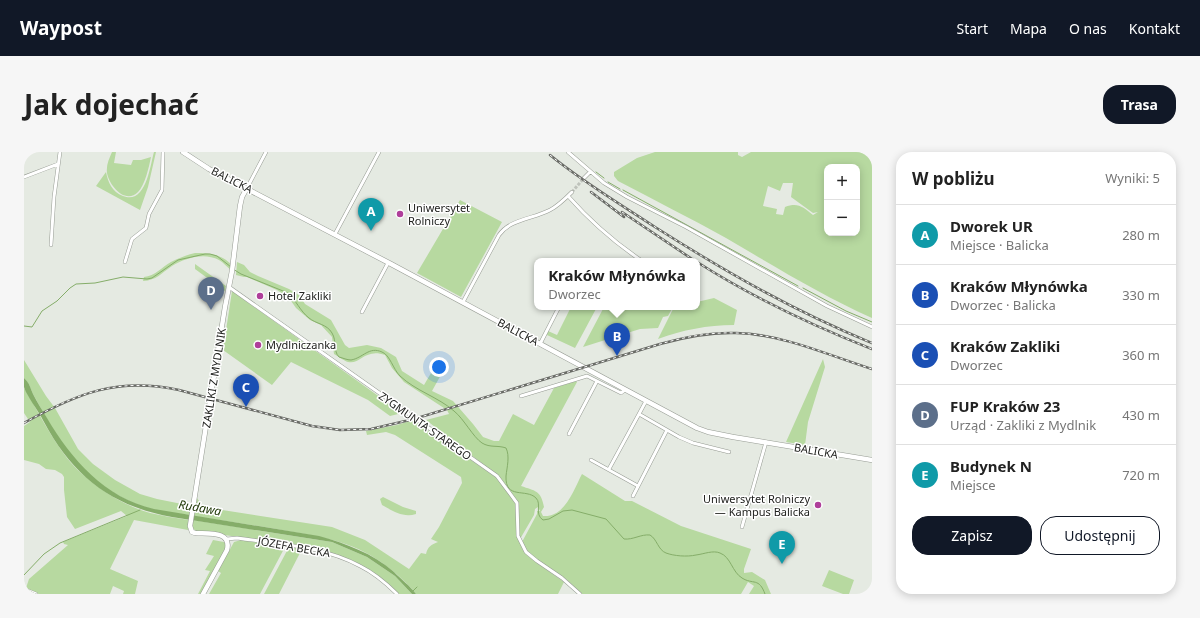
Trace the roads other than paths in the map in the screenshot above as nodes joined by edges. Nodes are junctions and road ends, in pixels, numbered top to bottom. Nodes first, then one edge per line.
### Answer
1 (60, 152) edge
2 (163, 152) edge
3 (183, 152) edge
4 (266, 152) edge
5 (379, 152) edge
6 (568, 152) edge
7 (58, 164) junction
8 (590, 172) junction
9 (24, 177) edge
10 (584, 178) tunnel mouth
11 (247, 188) junction
12 (572, 192) tunnel mouth
13 (568, 196) junction
14 (335, 234) junction
15 (51, 245) dead end
16 (638, 258) edge
17 (125, 262) dead end
18 (388, 263) junction
19 (229, 287) junction
20 (463, 302) junction
21 (558, 310) edge
22 (362, 312) dead end
23 (872, 327) edge
24 (540, 344) junction
25 (598, 381) junction
26 (625, 390) junction
27 (522, 396) dead end
28 (646, 401) junction
29 (639, 414) junction
30 (668, 430) junction
31 (569, 434) dead end
32 (766, 442) junction
33 (729, 452) dead end
34 (591, 460) dead end
35 (872, 460) edge
36 (609, 469) junction
37 (638, 486) junction
38 (633, 496) dead end
39 (742, 527) dead end
40 (226, 539) junction
41 (24, 589) edge
42 (36, 594) edge
43 (203, 594) edge
44 (397, 594) edge
45 (580, 594) edge

1 - 7 street
2 - 17 street
3 - 11 street, BALICKA
4 - 11 street
5 - 14 street
6 - 8 street
7 - 9 street
7 - 15 street
8 - 10 street
8 - 23 street
11 - 14 street, BALICKA
11 - 19 street, ZAKLIKI Z MYDLNIK
12 - 13 street
13 - 16 street
13 - 20 street
14 - 18 street, BALICKA
18 - 20 street, BALICKA
18 - 22 street
19 - 40 street, ZAKLIKI Z MYDLNIK
19 - 45 street, ZYGMUNTA STAREGO
20 - 24 street, BALICKA
21 - 24 street
24 - 26 street, BALICKA
25 - 26 street
25 - 27 street
25 - 31 street
26 - 28 street, BALICKA
28 - 29 street
28 - 32 street, BALICKA
29 - 30 street
29 - 36 street
30 - 33 street
30 - 37 street
32 - 35 street, BALICKA
32 - 39 street
34 - 36 street
36 - 37 street
37 - 38 street
40 - 43 street
40 - 44 street, JÓZEFA BECKA
41 - 42 street

